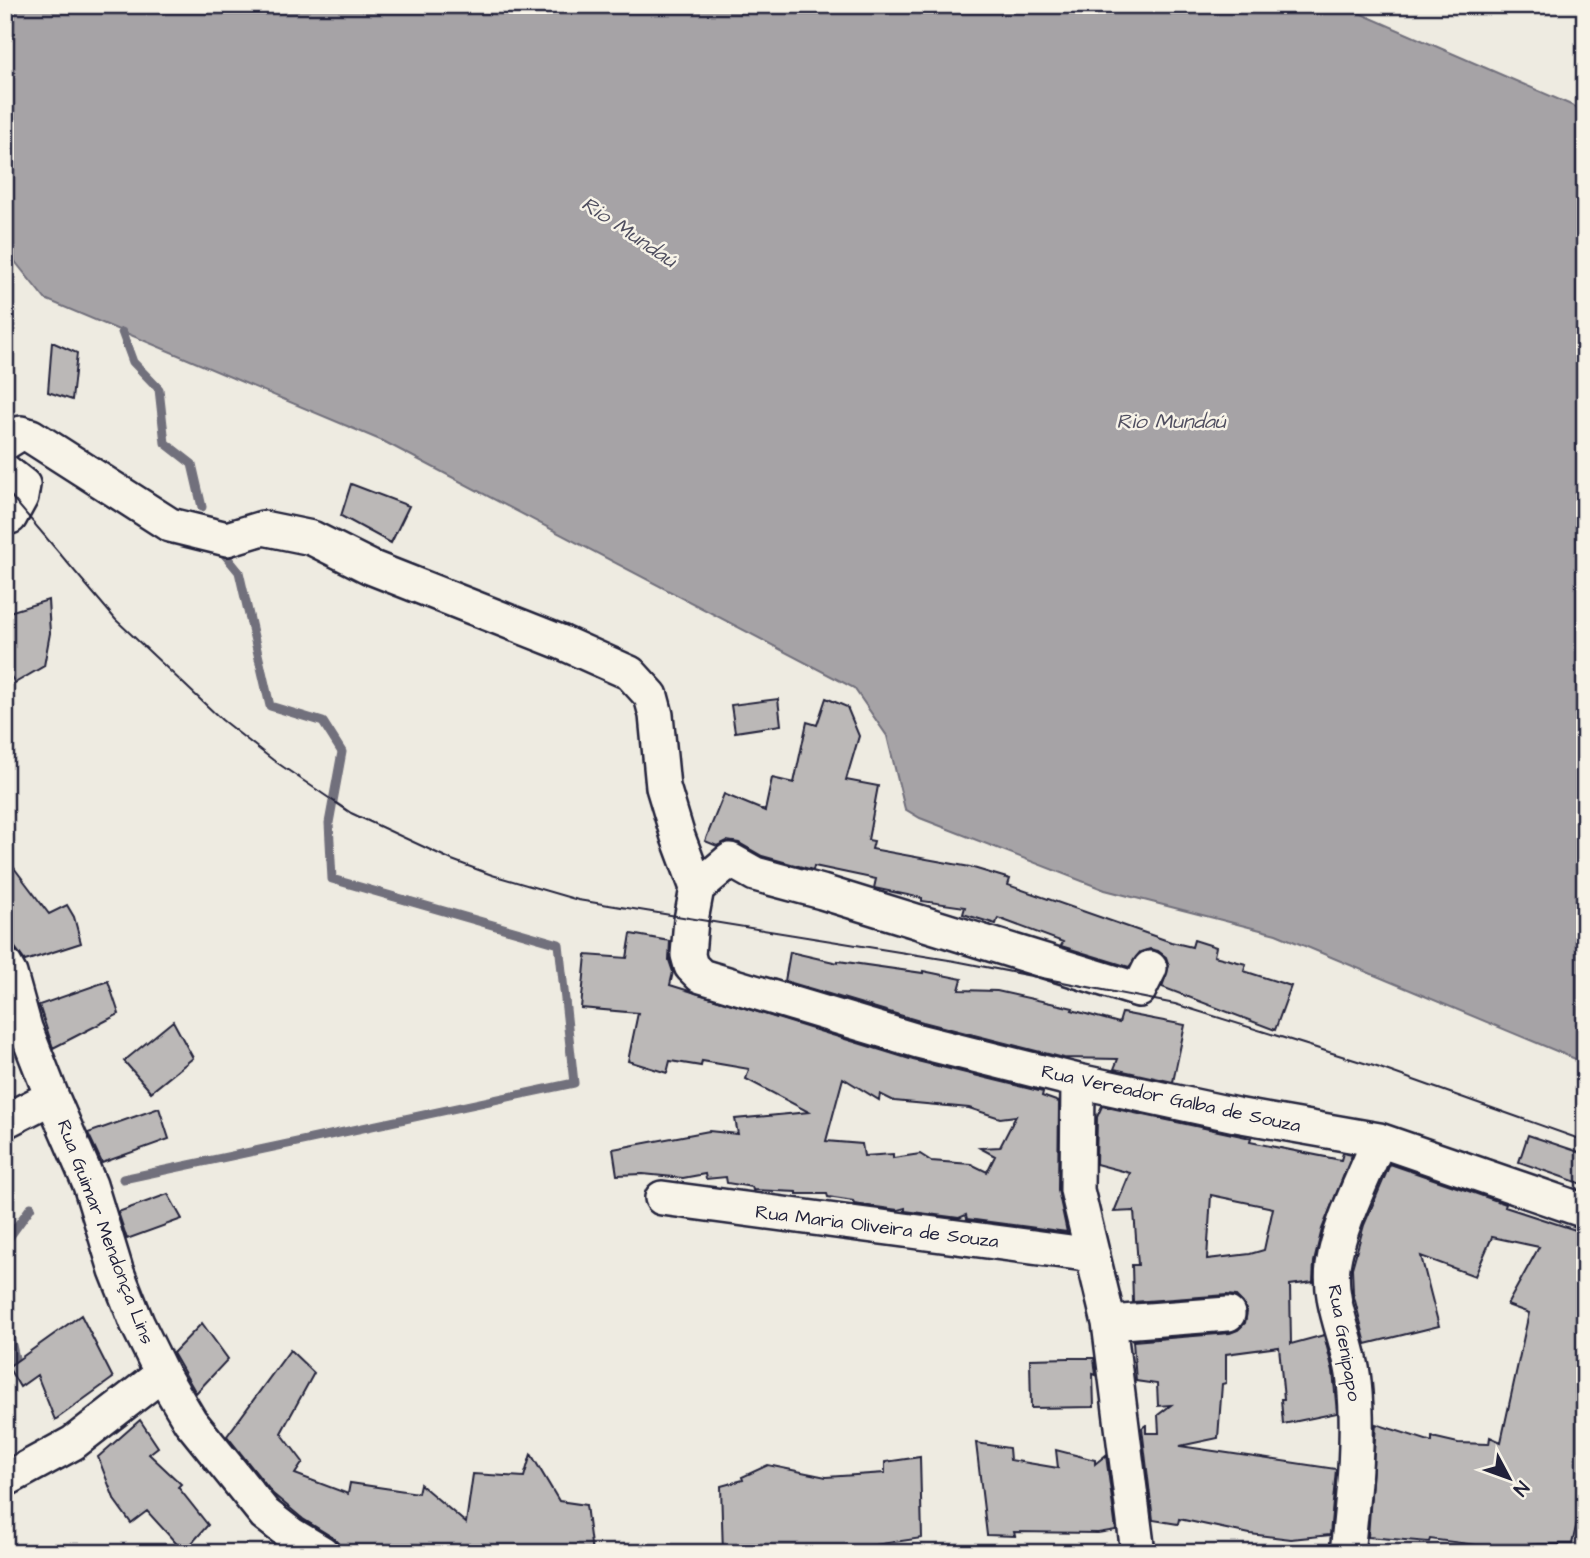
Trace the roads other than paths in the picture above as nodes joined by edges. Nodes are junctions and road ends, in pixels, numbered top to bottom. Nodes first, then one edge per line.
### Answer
1 (5, 443) edge
2 (5, 471) edge
3 (7, 520) edge
4 (697, 888) junction
5 (5, 965) edge
6 (1150, 968) dead end
7 (1078, 1081) junction
8 (52, 1097) junction
9 (5, 1121) edge
10 (1379, 1140) junction
11 (662, 1198) dead end
12 (1585, 1211) edge
13 (1093, 1255) junction
14 (1228, 1314) dead end
15 (1109, 1323) junction
16 (162, 1374) junction
17 (5, 1480) edge
18 (322, 1553) edge
19 (1138, 1553) edge
20 (1347, 1553) edge

1 - 4 street
2 - 3 street
4 - 6 street
4 - 7 street, Rua Vereador Galba de Souza
5 - 8 street, Rua Guimar Mendonça Lins
7 - 10 street, Rua Vereador Galba de Souza
7 - 13 street
8 - 9 street
8 - 16 street, Rua Guimar Mendonça Lins
10 - 12 street, Rua Vereador Galba de Souza
10 - 20 street, Rua Genipapo
11 - 13 street, Rua Maria Oliveira de Souza
13 - 15 street
14 - 15 street
15 - 19 street
16 - 17 street
16 - 18 street, Rua Guimar Mendonça Lins

